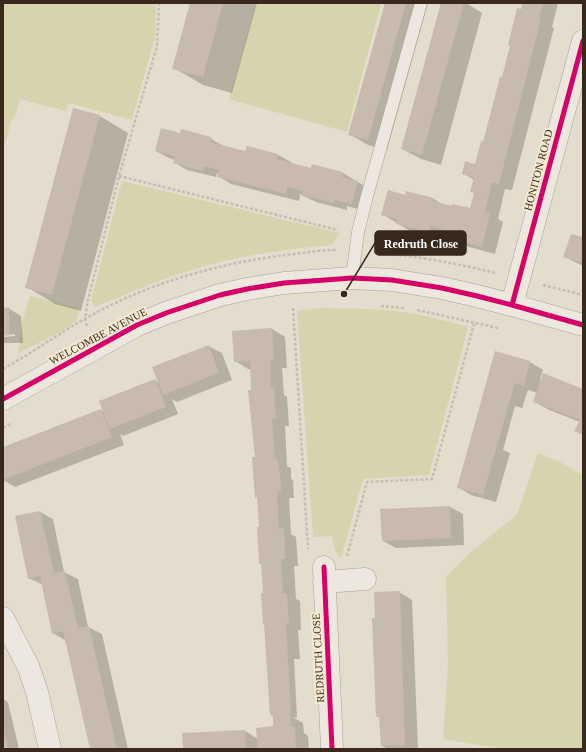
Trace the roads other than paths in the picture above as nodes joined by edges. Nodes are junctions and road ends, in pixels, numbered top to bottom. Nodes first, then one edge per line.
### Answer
1 (421, 3) edge
2 (583, 40) edge
3 (352, 278) junction
4 (512, 305) junction
5 (583, 325) edge
6 (3, 399) edge
7 (365, 579) dead end
8 (3, 618) edge
9 (50, 749) edge
10 (332, 749) edge

1 - 3 lane
2 - 4 street, HONITON ROAD
3 - 4 street, WELCOMBE AVENUE
3 - 6 street, WELCOMBE AVENUE
4 - 5 street, WELCOMBE AVENUE
7 - 10 street, REDRUTH CLOSE
8 - 9 street

